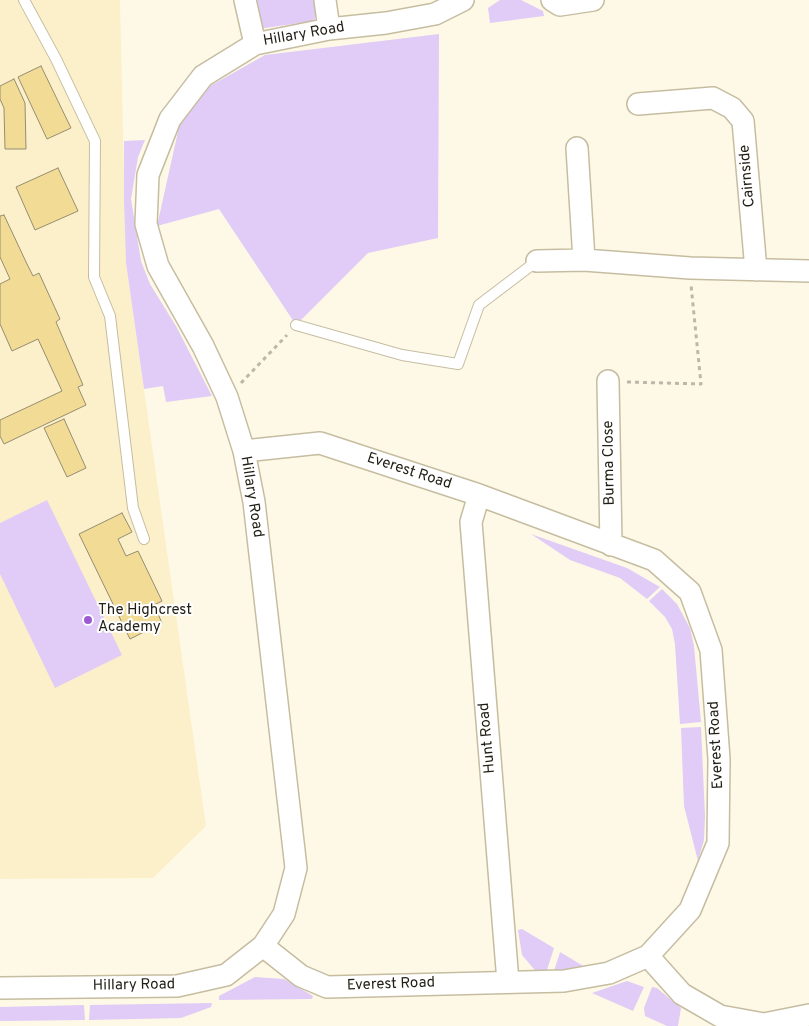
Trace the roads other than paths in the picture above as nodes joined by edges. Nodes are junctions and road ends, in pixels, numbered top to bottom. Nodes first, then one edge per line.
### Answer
1 (24, 0) edge
2 (245, 0) edge
3 (325, 0) edge
4 (463, 0) edge
5 (552, 0) edge
6 (593, 0) edge
7 (329, 29) junction
8 (255, 44) junction
9 (638, 104) dead end
10 (577, 148) dead end
11 (537, 260) joint
12 (584, 260) junction
13 (756, 270) junction
14 (809, 271) edge
15 (296, 325) road end
16 (608, 381) road end
17 (244, 451) junction
18 (479, 495) junction
19 (144, 539) dead end
20 (611, 545) junction
21 (263, 946) junction
22 (648, 956) junction
23 (508, 982) junction
24 (0, 988) edge
25 (809, 1015) edge
26 (718, 1021) edge

1 - 19 lane
2 - 8 street
3 - 7 street
4 - 7 street, Hillary Road
5 - 6 street
7 - 8 street, Hillary Road
8 - 17 street, Hillary Road
9 - 13 street, Cairnside
10 - 12 street
11 - 12 street
11 - 15 lane
12 - 13 street
13 - 14 street
16 - 20 street, Burma Close
17 - 18 street, Everest Road
17 - 21 street, Hillary Road
18 - 20 street, Everest Road
18 - 23 street, Hunt Road
20 - 22 street, Everest Road
21 - 23 street, Everest Road
21 - 24 street, Hillary Road
22 - 23 street, Everest Road
22 - 26 street
25 - 26 street

